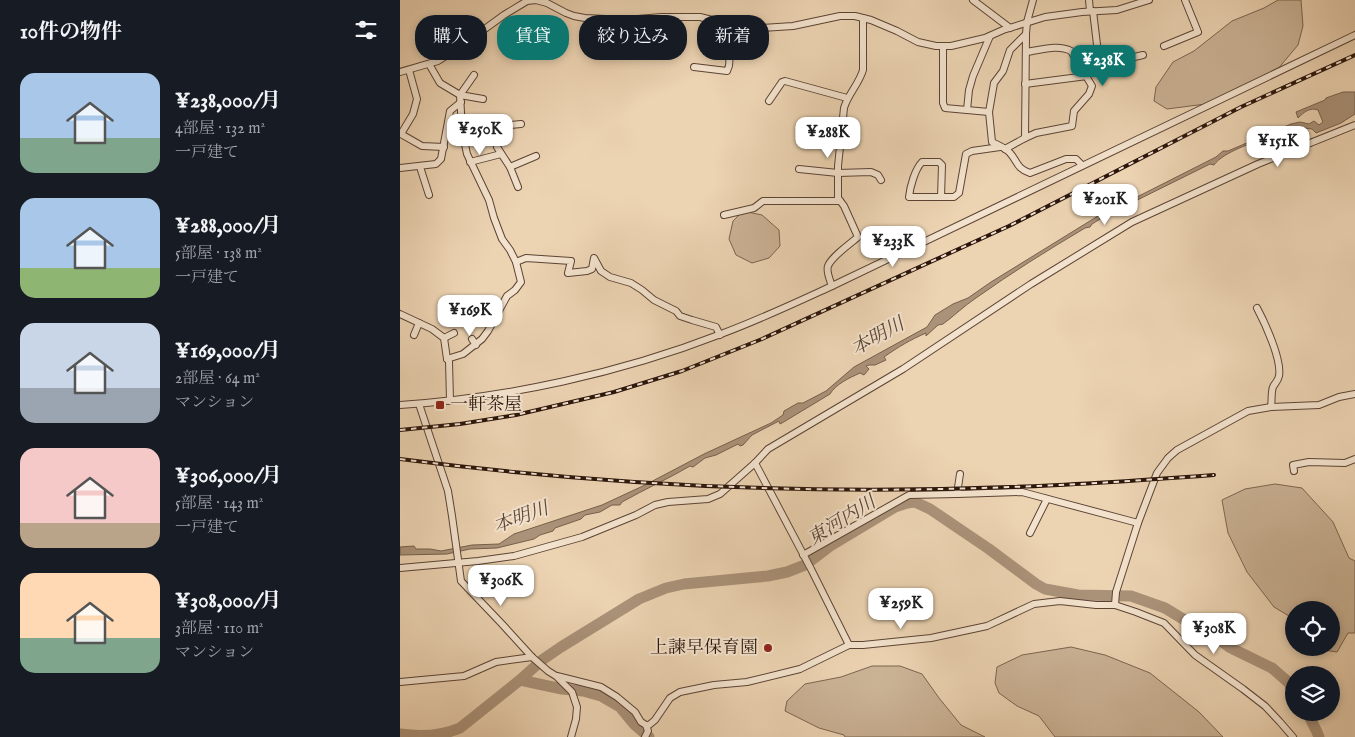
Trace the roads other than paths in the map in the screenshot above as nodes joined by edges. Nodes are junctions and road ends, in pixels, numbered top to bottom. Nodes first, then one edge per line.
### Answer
1 (973, 0) edge
2 (1034, 0) edge
3 (1089, 0) edge
4 (1149, 0) edge
5 (1185, 0) edge
6 (1092, 11) junction
7 (697, 18) edge
8 (863, 18) junction
9 (1028, 22) junction
10 (769, 28) edge
11 (1010, 28) junction
12 (1026, 34) junction
13 (1355, 35) edge
14 (990, 36) junction
15 (943, 46) junction
16 (1164, 46) dead end
17 (1026, 52) junction
18 (1143, 55) dead end
19 (729, 60) edge
20 (429, 64) junction
21 (694, 68) dead end
22 (409, 70) junction
23 (400, 72) edge
24 (474, 75) dead end
25 (1087, 76) junction
26 (1026, 84) junction
27 (460, 95) junction
28 (847, 98) junction
29 (483, 100) dead end
30 (769, 101) dead end
31 (461, 102) junction
32 (967, 110) junction
33 (989, 112) junction
34 (521, 124) dead end
35 (1355, 125) edge
36 (462, 130) junction
37 (1025, 138) junction
38 (444, 147) junction
39 (1003, 148) junction
40 (536, 156) dead end
41 (470, 162) junction
42 (1082, 165) junction
43 (420, 167) junction
44 (510, 167) junction
45 (400, 168) edge
46 (799, 169) dead end
47 (838, 174) junction
48 (882, 180) dead end
49 (518, 187) dead end
50 (429, 195) dead end
51 (941, 197) junction
52 (840, 201) junction
53 (724, 215) dead end
54 (516, 262) junction
55 (832, 286) junction
56 (1258, 308) dead end
57 (400, 314) edge
58 (419, 322) junction
59 (487, 324) dead end
60 (454, 333) dead end
61 (414, 335) dead end
62 (720, 335) junction
63 (444, 338) junction
64 (472, 338) dead end
65 (482, 339) junction
66 (476, 345) junction
67 (447, 359) junction
68 (1355, 394) edge
69 (450, 401) junction
70 (418, 404) junction
71 (400, 405) edge
72 (1271, 407) junction
73 (1355, 459) edge
74 (755, 463) junction
75 (1294, 471) dead end
76 (960, 474) dead end
77 (957, 494) junction
78 (1047, 499) junction
79 (1138, 523) junction
80 (1030, 532) dead end
81 (805, 557) junction
82 (457, 560) junction
83 (400, 568) edge
84 (1115, 604) junction
85 (849, 645) junction
86 (534, 658) junction
87 (556, 676) junction
88 (400, 682) edge
89 (646, 731) edge
90 (571, 737) edge
91 (1293, 737) edge

1 - 11 street
2 - 9 street
3 - 6 street
4 - 6 street
5 - 16 street
6 - 9 street
6 - 18 street
7 - 20 street
8 - 10 street
8 - 15 street
8 - 28 street
9 - 11 street
9 - 12 street
11 - 14 street
12 - 17 street
12 - 33 street
13 - 42 street
14 - 15 street
14 - 32 street
15 - 32 street
17 - 25 street
17 - 26 street
19 - 21 street
20 - 22 street
20 - 27 street
22 - 23 street
22 - 38 street
24 - 27 street
25 - 26 street
25 - 37 street
26 - 37 street
27 - 29 street
27 - 31 street
28 - 30 street
28 - 47 street
31 - 36 street
31 - 38 street
32 - 33 street
33 - 39 street
34 - 36 street
35 - 74 street
36 - 41 street
37 - 39 street
38 - 43 street
39 - 42 street
39 - 51 street
40 - 44 street
41 - 44 street
41 - 54 street
42 - 55 street
43 - 45 street
43 - 50 street
44 - 49 street
46 - 47 street
47 - 48 street
47 - 52 street
51 - 51 street
52 - 53 street
52 - 55 street
54 - 62 street
54 - 65 street
55 - 62 street
56 - 72 street
57 - 58 street
58 - 61 street
58 - 63 street
59 - 65 street
60 - 63 street
62 - 69 street
63 - 67 street
64 - 66 street
65 - 66 street
66 - 67 street
67 - 69 street
68 - 72 street
69 - 70 street
70 - 71 street
70 - 82 street
72 - 79 street
73 - 75 street
74 - 81 street
74 - 82 street
76 - 77 street
77 - 78 street
77 - 81 street
78 - 79 street
78 - 80 street
79 - 84 street
81 - 85 street
82 - 83 street
82 - 86 street
84 - 85 street
84 - 91 street
85 - 89 street
86 - 87 street
86 - 88 street
87 - 89 street
87 - 90 street

